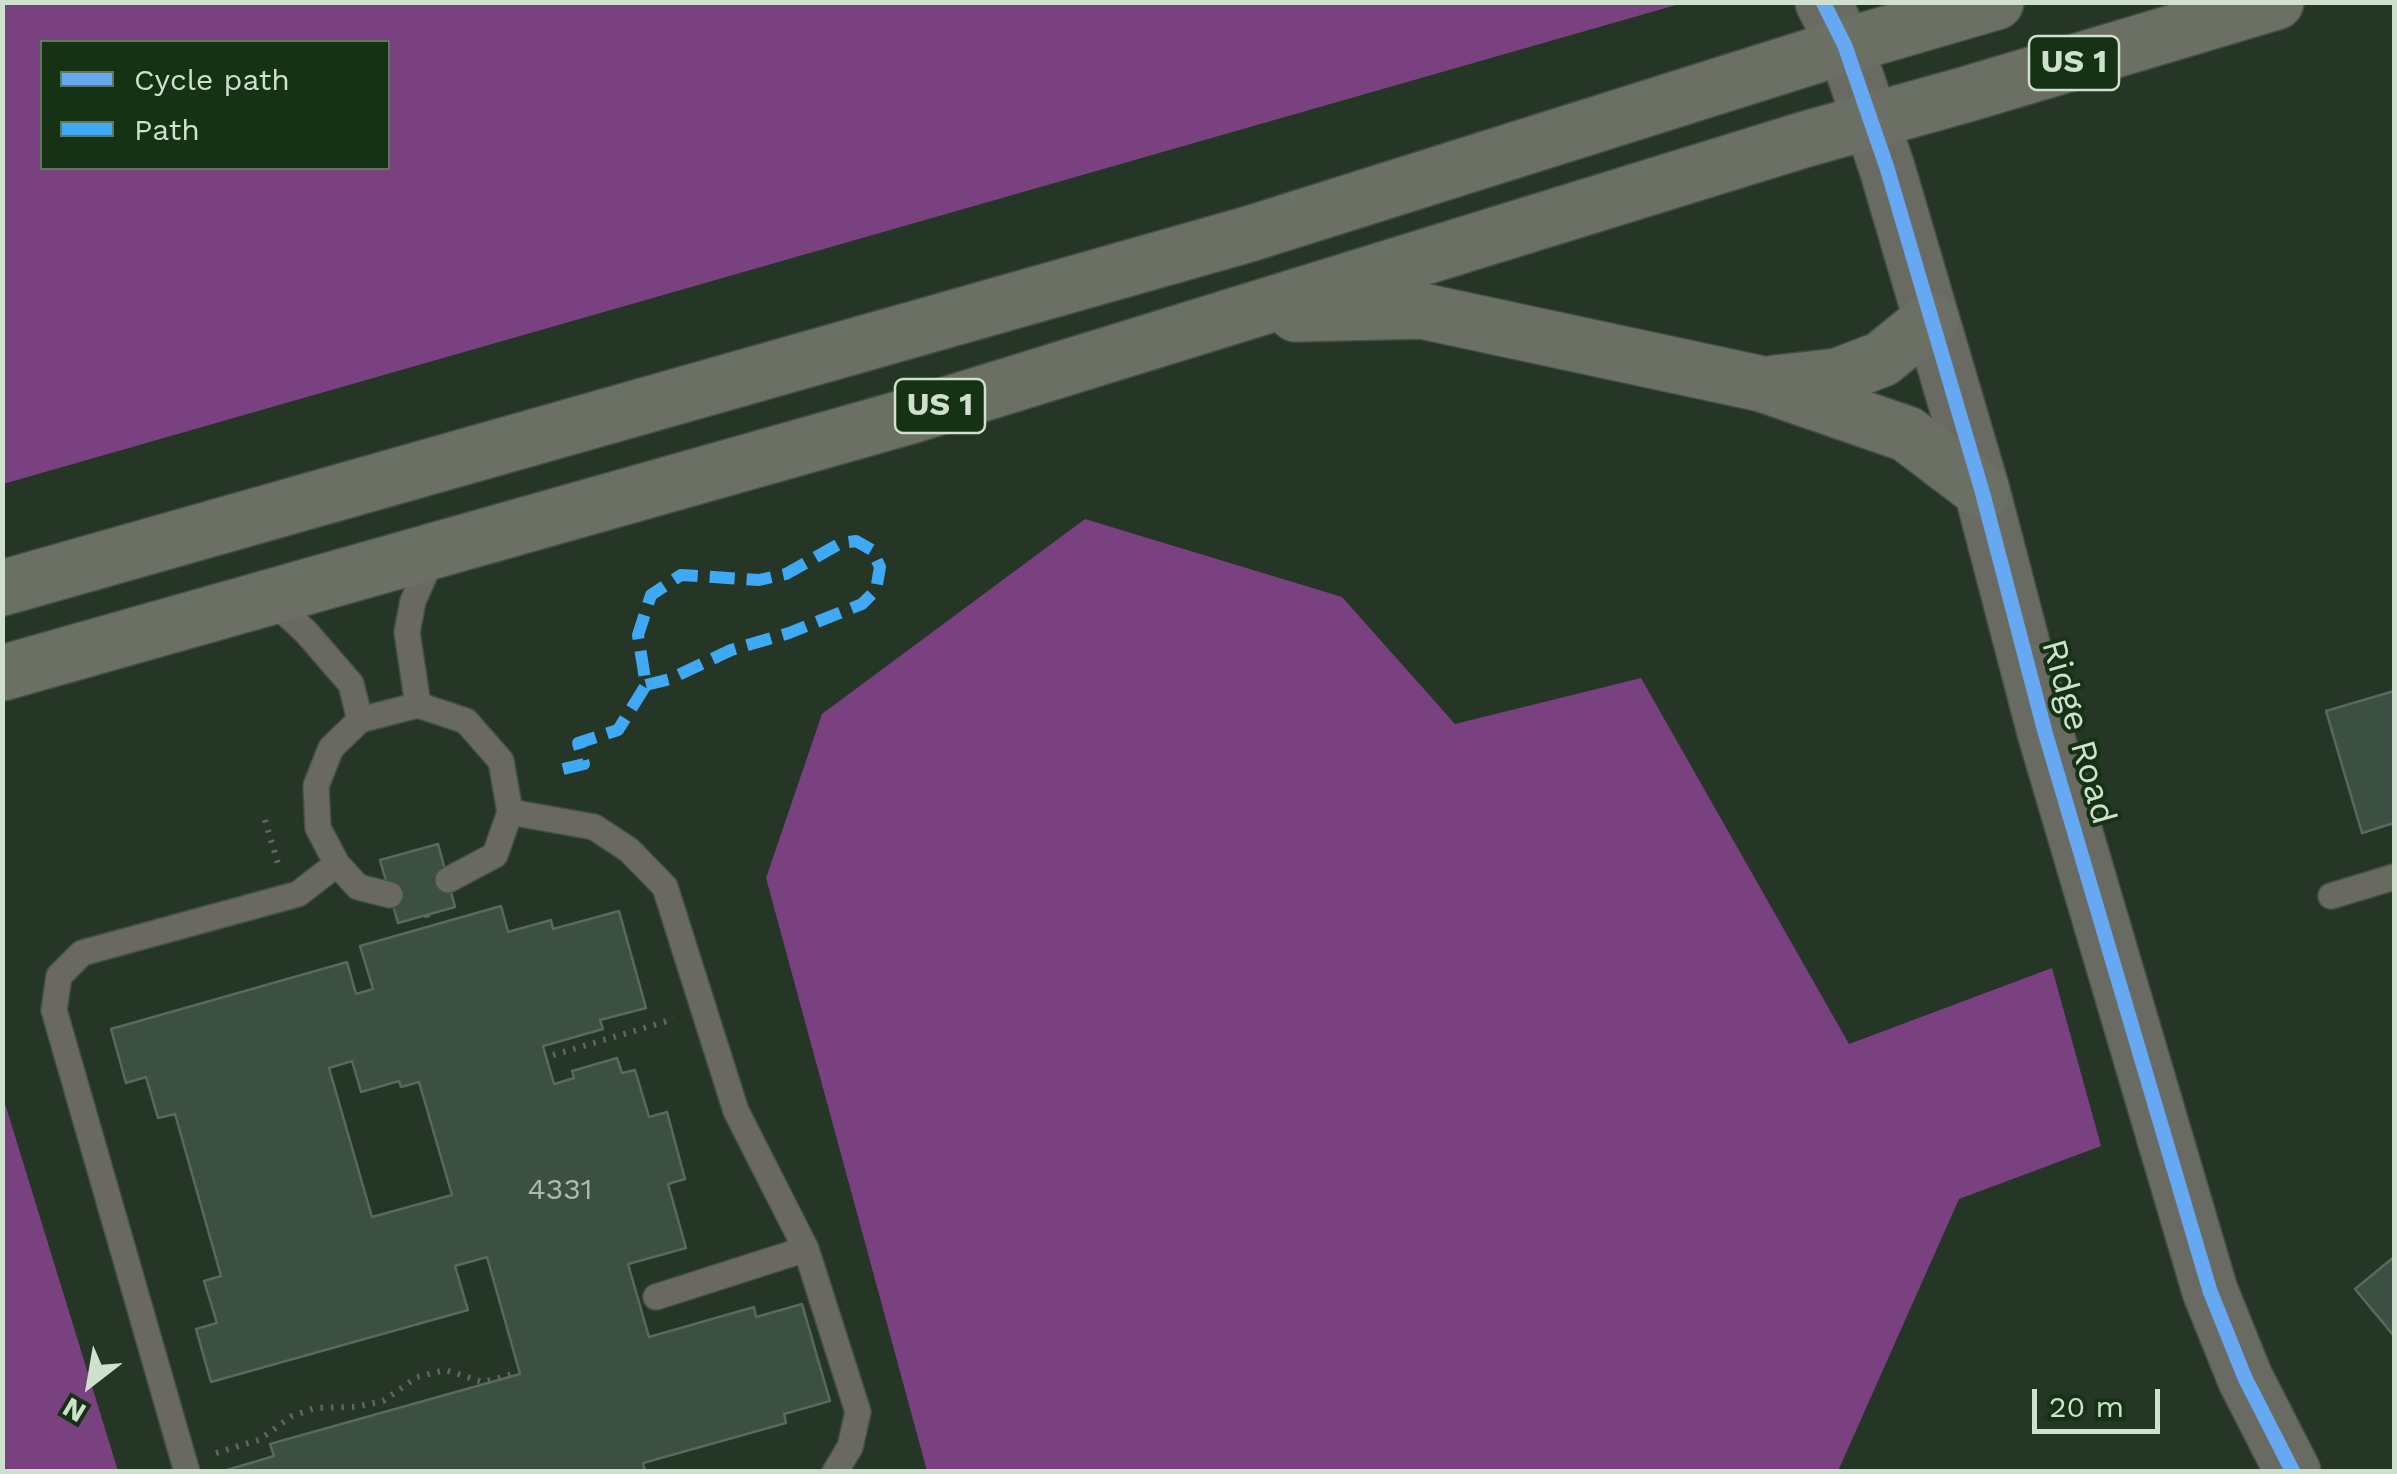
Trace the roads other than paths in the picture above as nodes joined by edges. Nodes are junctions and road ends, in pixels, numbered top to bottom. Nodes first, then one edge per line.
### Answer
1 (1996, 2) edge
2 (2276, 2) edge
3 (1834, 24) edge
4 (1872, 121) junction
5 (1228, 316) junction
6 (1931, 319) junction
7 (1762, 384) junction
8 (1982, 491) junction
9 (436, 550) junction
10 (2, 588) edge
11 (268, 598) junction
12 (2, 672) edge
13 (418, 705) junction
14 (360, 720) junction
15 (510, 812) junction
16 (337, 864) junction
17 (2394, 877) edge
18 (448, 880) dead end
19 (390, 895) dead end
20 (2331, 896) dead end
21 (806, 1249) junction
22 (656, 1297) dead end
23 (187, 1472) edge
24 (835, 1472) edge
25 (2294, 1472) edge

1 - 3 highway, US 1
2 - 4 highway, US 1
3 - 4 street, Ridge Road
3 - 10 highway, US 1
4 - 5 highway, US 1
4 - 6 street, Ridge Road
5 - 7 highway
5 - 9 highway, US 1
6 - 7 highway
6 - 8 street, Ridge Road
7 - 8 highway
8 - 25 street, Ridge Road
9 - 11 highway, US 1
9 - 13 lane
11 - 12 highway, US 1
11 - 14 lane
13 - 14 lane
13 - 15 lane
14 - 16 lane
15 - 18 lane
15 - 21 lane
16 - 19 lane
16 - 23 lane
17 - 20 lane
21 - 22 lane
21 - 24 lane

